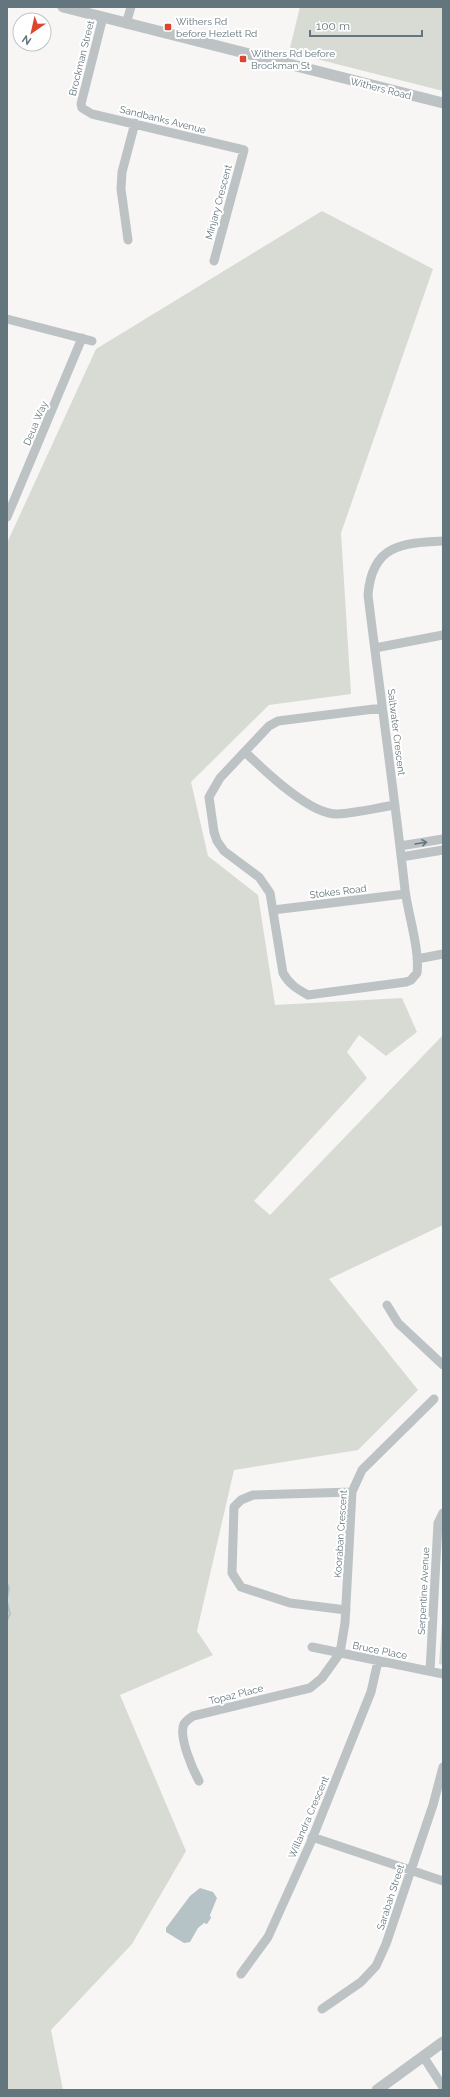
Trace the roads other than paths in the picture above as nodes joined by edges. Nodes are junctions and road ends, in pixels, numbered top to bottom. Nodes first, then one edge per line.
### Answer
1 (63, 7) edge
2 (131, 7) edge
3 (102, 17) junction
4 (126, 24) junction
5 (443, 103) edge
6 (81, 104) joint
7 (135, 123) junction
8 (244, 150) joint
9 (128, 240) dead end
10 (214, 260) dead end
11 (7, 319) edge
12 (82, 338) junction
13 (92, 340) dead end
14 (7, 516) edge
15 (443, 541) edge
16 (443, 635) edge
17 (375, 648) junction
18 (382, 708) junction
19 (245, 752) junction
20 (395, 805) junction
21 (443, 839) edge
22 (400, 846) junction
23 (443, 850) edge
24 (401, 857) junction
25 (405, 894) junction
26 (273, 910) junction
27 (443, 954) edge
28 (417, 959) junction
29 (387, 1306) dead end
30 (443, 1365) edge
31 (434, 1399) dead end
32 (352, 1492) junction
33 (443, 1513) edge
34 (346, 1610) junction
35 (312, 1647) dead end
36 (340, 1653) junction
37 (378, 1660) junction
38 (430, 1671) junction
39 (443, 1674) edge
40 (443, 1767) edge
41 (199, 1781) dead end
42 (312, 1837) junction
43 (411, 1870) junction
44 (443, 1881) edge
45 (241, 1974) dead end
46 (322, 2009) dead end
47 (443, 2042) edge
48 (423, 2056) junction
49 (443, 2087) edge
50 (378, 2090) edge

1 - 3 street, Withers Road
2 - 4 street
3 - 4 street, Withers Road
3 - 6 street, Brockman Street
4 - 5 street, Withers Road
6 - 7 street, Sandbanks Avenue
7 - 8 street, Sandbanks Avenue
7 - 9 street
8 - 10 street, Minjary Crescent
11 - 12 street
12 - 13 street
12 - 14 street, Deua Way
15 - 17 street, Saltwater Crescent
16 - 17 street
17 - 18 street, Saltwater Crescent
18 - 19 street
18 - 20 street, Saltwater Crescent
19 - 20 street
19 - 26 street
20 - 22 street, Saltwater Crescent
22 -> 21 street
22 - 24 street, Saltwater Crescent
23 - 24 street
24 - 25 street, Saltwater Crescent
25 - 26 street, Stokes Road
25 - 28 street, Saltwater Crescent
26 - 28 street, Saltwater Crescent
27 - 28 street
29 - 30 street
31 - 32 street, Kooraban Crescent
32 - 34 street, Kooraban Crescent
32 - 34 street
33 - 38 street, Serpentine Avenue
34 - 36 street, Kooraban Crescent
35 - 36 street, Bruce Place
36 - 37 street, Bruce Place
36 - 41 street, Topaz Place
37 - 38 street, Bruce Place
37 - 42 street, Willandra Crescent
38 - 39 street, Bruce Place
40 - 43 street, Sarabah Street
42 - 43 street
42 - 45 street, Willandra Crescent
43 - 44 street
43 - 46 street, Sarabah Street
47 - 48 street
48 - 49 street
48 - 50 street

